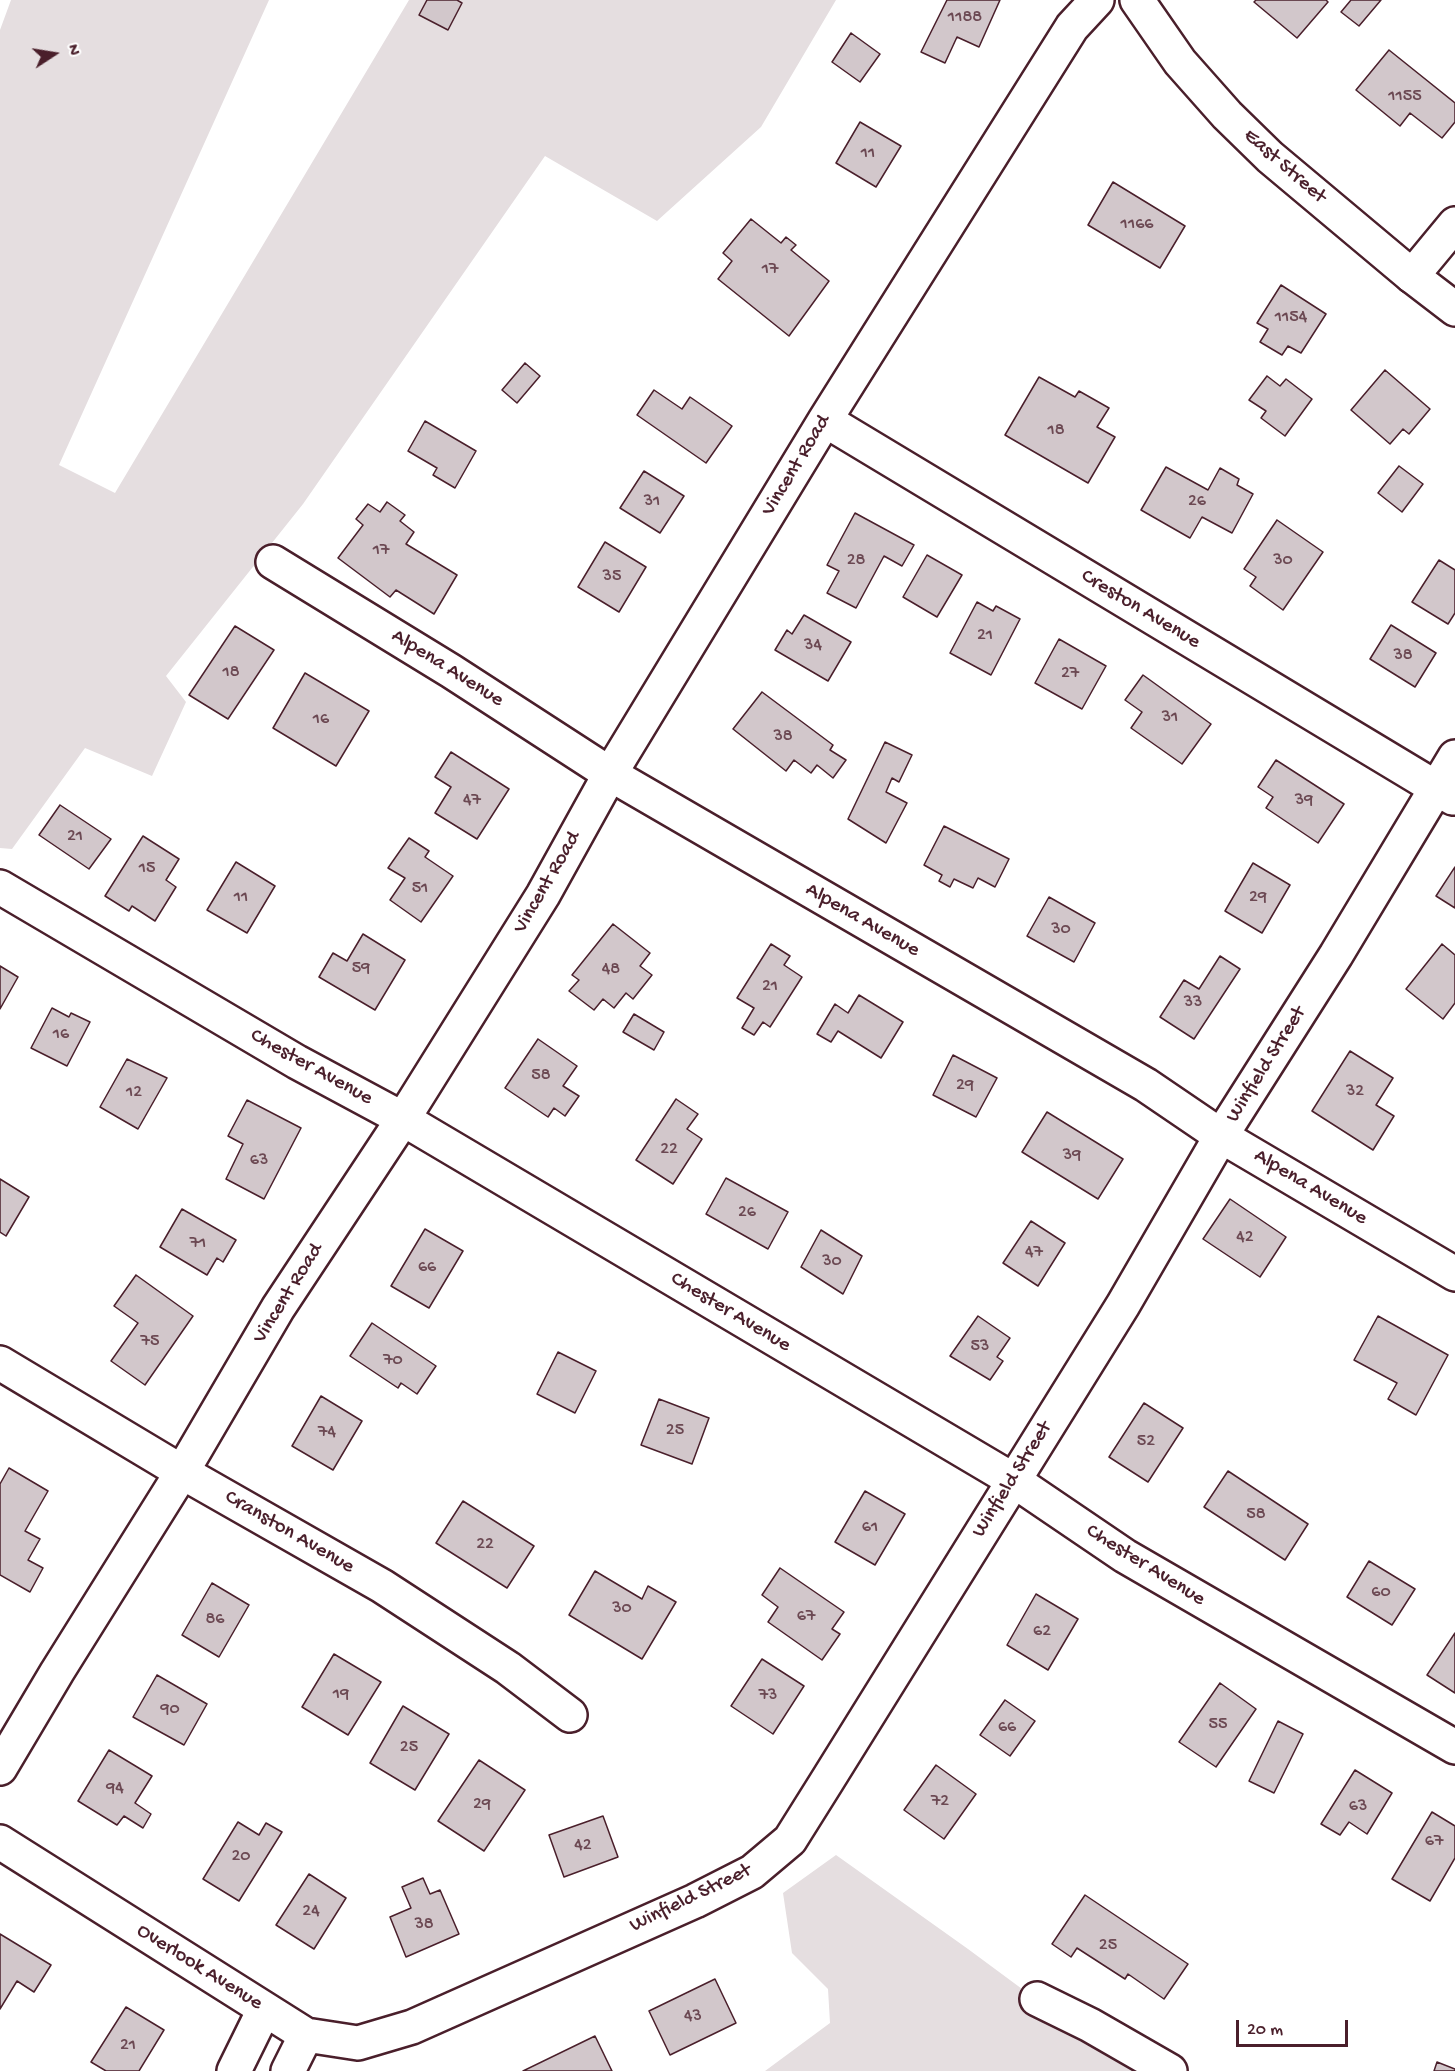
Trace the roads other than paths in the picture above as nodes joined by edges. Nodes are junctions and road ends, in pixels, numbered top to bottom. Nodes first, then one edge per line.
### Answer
1 (1097, 0) edge
2 (1137, 0) edge
3 (1455, 224) edge
4 (1412, 276) junction
5 (1455, 309) edge
6 (825, 420) junction
7 (273, 562) dead end
8 (1455, 757) edge
9 (610, 774) junction
10 (1445, 794) edge
11 (0, 887) edge
12 (403, 1119) junction
13 (1221, 1136) junction
14 (1455, 1274) edge
15 (0, 1363) edge
16 (182, 1472) junction
17 (1013, 1480) junction
18 (570, 1715) dead end
19 (1455, 1747) edge
20 (0, 1768) edge
21 (0, 1842) edge
22 (1037, 1999) dead end
23 (264, 2010) junction
24 (412, 2027) joint
25 (306, 2035) junction
26 (234, 2071) edge
27 (288, 2071) edge
28 (1170, 2071) edge

1 - 6 street, Vincent Road
2 - 4 street, East Street
3 - 4 street
4 - 5 street, East Street
6 - 9 street, Vincent Road
6 - 10 street, Creston Avenue
7 - 9 street, Alpena Avenue
8 - 10 street, Winfield Street
9 - 12 street, Vincent Road
9 - 13 street, Alpena Avenue
10 - 13 street, Winfield Street
11 - 12 street, Chester Avenue
12 - 16 street, Vincent Road
12 - 17 street, Chester Avenue
13 - 14 street, Alpena Avenue
13 - 17 street, Winfield Street
15 - 16 street, Cranston Avenue
16 - 18 street, Cranston Avenue
16 - 20 street, Vincent Road
17 - 19 street, Chester Avenue
17 - 24 street, Winfield Street
21 - 23 street, Overlook Avenue
22 - 28 street
23 - 25 street, Overlook Avenue
23 - 26 street
24 - 25 street, Overlook Avenue
25 - 27 street

